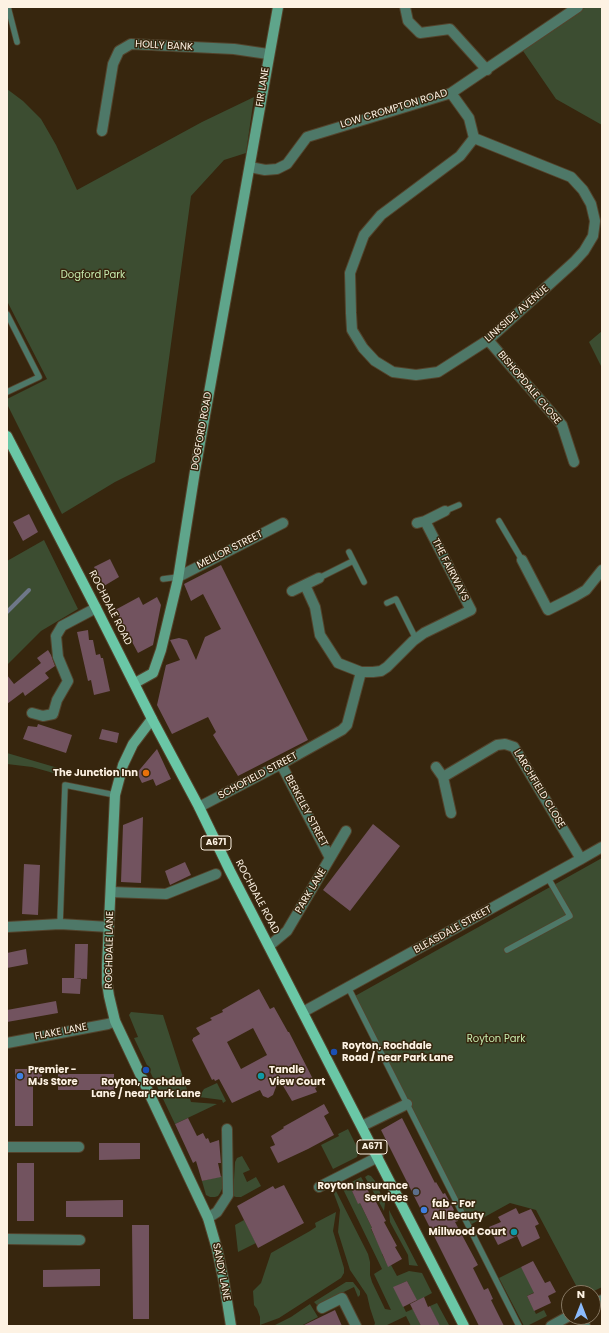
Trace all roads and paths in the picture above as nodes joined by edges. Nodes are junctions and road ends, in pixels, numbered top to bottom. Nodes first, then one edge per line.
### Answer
1 (8, 7) edge
2 (278, 7) edge
3 (405, 7) edge
4 (578, 7) edge
5 (17, 42) dead end
6 (268, 54) junction
7 (487, 70) junction
8 (451, 92) junction
9 (102, 131) dead end
10 (474, 138) junction
11 (250, 167) junction
12 (7, 314) edge
13 (488, 340) junction
14 (7, 392) edge
15 (7, 436) edge
16 (574, 462) dead end
17 (459, 505) dead end
18 (445, 512) joint
19 (499, 521) dead end
20 (283, 523) dead end
21 (349, 552) dead end
22 (522, 560) joint
23 (353, 561) junction
24 (602, 570) edge
25 (178, 578) junction
26 (319, 578) joint
27 (163, 579) dead end
28 (364, 582) dead end
29 (305, 585) junction
30 (292, 591) dead end
31 (387, 603) dead end
32 (96, 608) junction
33 (416, 639) junction
34 (361, 672) junction
35 (135, 683) junction
36 (32, 713) dead end
37 (152, 719) junction
38 (281, 764) junction
39 (436, 767) dead end
40 (443, 777) junction
41 (115, 795) junction
42 (199, 807) junction
43 (451, 813) dead end
44 (346, 831) dead end
45 (602, 847) edge
46 (330, 858) junction
47 (581, 860) junction
48 (216, 874) dead end
49 (548, 878) junction
50 (111, 892) junction
51 (60, 924) junction
52 (7, 927) edge
53 (110, 927) junction
54 (269, 946) junction
55 (507, 950) dead end
56 (348, 987) junction
57 (303, 1012) junction
58 (115, 1021) junction
59 (7, 1043) edge
60 (407, 1104) junction
61 (362, 1126) junction
62 (227, 1129) dead end
63 (7, 1147) edge
64 (79, 1147) dead end
65 (378, 1157) junction
66 (319, 1188) dead end
67 (208, 1218) junction
68 (7, 1239) edge
69 (80, 1240) dead end
70 (322, 1308) dead end
71 (561, 1320) edge
72 (231, 1326) edge
73 (356, 1326) edge
74 (464, 1326) edge
75 (519, 1326) edge
76 (551, 1326) edge

1 - 5 lane
2 - 6 street, FIR LANE
3 - 7 street
4 - 7 street, LOW CROMPTON ROAD
6 - 9 street, HOLLY BANK
6 - 11 street, FIR LANE
7 - 8 street, LOW CROMPTON ROAD
8 - 10 street
8 - 11 street, LOW CROMPTON ROAD
10 - 13 street, LINKSIDE AVENUE
10 - 13 street, LINKSIDE AVENUE
11 - 25 street, DOGFORD ROAD
12 - 14 lane
13 - 16 street, BISHOPDALE CLOSE
15 - 32 main road, ROCHDALE ROAD / A671
17 - 18 lane
18 - 33 street, THE FAIRWAYS
19 - 22 lane
20 - 25 street, MELLOR STREET
21 - 23 lane
22 - 24 street
23 - 26 lane
23 - 28 lane
25 - 27 lane
25 - 35 street, DOGFORD ROAD
26 - 29 street
29 - 30 street
29 - 34 street, THE FAIRWAYS
31 - 33 lane
32 - 35 main road, ROCHDALE ROAD / A671
32 - 36 street
33 - 34 street, THE FAIRWAYS
34 - 38 street, SCHOFIELD STREET
35 - 37 main road, ROCHDALE ROAD / A671
37 - 41 street, ROCHDALE LANE
37 - 42 main road, ROCHDALE ROAD / A671
38 - 42 street, SCHOFIELD STREET
38 - 46 street, BERKELEY STREET
39 - 40 street
40 - 43 street
40 - 47 street, LARCHFIELD CLOSE
41 - 50 street, ROCHDALE LANE
41 - 51 lane
42 - 54 main road, ROCHDALE ROAD / A671
44 - 46 street, PARK LANE
45 - 47 street, BLEASDALE STREET
46 - 54 street, PARK LANE
47 - 49 street, BLEASDALE STREET
48 - 50 street
49 - 55 lane
49 - 56 street, BLEASDALE STREET
50 - 53 street, ROCHDALE LANE
51 - 52 street
51 - 53 street
53 - 58 street, ROCHDALE LANE
54 - 57 main road, ROCHDALE ROAD / A671
56 - 57 street, BLEASDALE STREET
56 - 60 lane
57 - 61 main road, ROCHDALE ROAD / A671
58 - 59 street, FLAKE LANE
58 - 67 street, ROCHDALE LANE
60 - 61 street
60 - 75 lane
61 - 65 main road, ROCHDALE ROAD / A671
62 - 67 street
63 - 64 street
65 - 66 street
65 - 74 main road, ROCHDALE ROAD / A671
67 - 72 street, SANDY LANE
68 - 69 street
70 - 73 street
71 - 76 street

